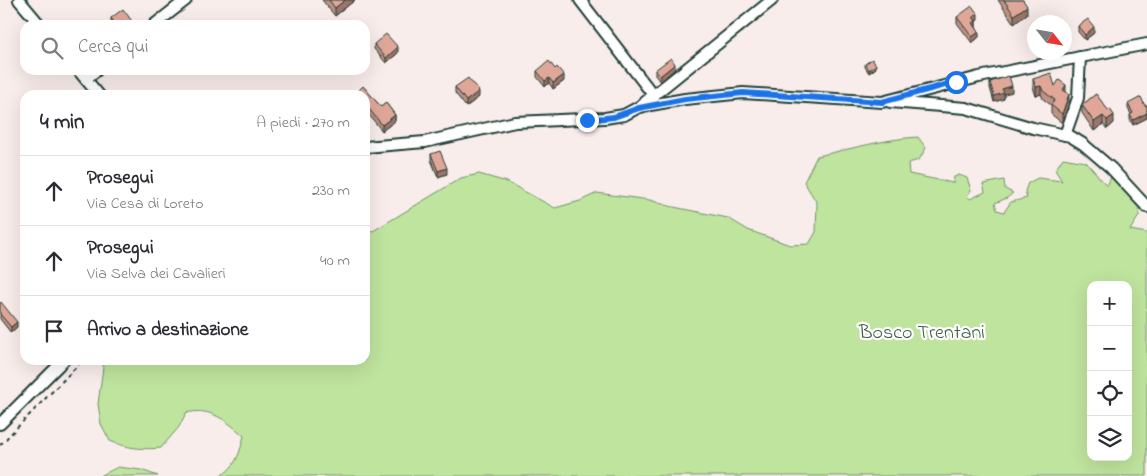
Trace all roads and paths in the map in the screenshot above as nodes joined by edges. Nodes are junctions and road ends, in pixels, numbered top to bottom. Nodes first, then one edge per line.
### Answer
1 (19, 0) edge
2 (186, 0) edge
3 (580, 0) edge
4 (772, 0) edge
5 (36, 20) edge
6 (160, 20) edge
7 (1147, 44) edge
8 (1080, 57) junction
9 (82, 75) edge
10 (91, 75) edge
11 (86, 79) junction
12 (95, 90) edge
13 (654, 96) junction
14 (882, 102) junction
15 (639, 108) junction
16 (1065, 135) junction
17 (370, 147) edge
18 (1147, 207) edge
19 (59, 365) edge
20 (79, 365) edge
21 (0, 424) edge
22 (0, 445) edge

1 - 5 street
2 - 6 street
3 - 13 street
4 - 13 street
7 - 8 street
8 - 14 street
8 - 16 street
9 - 11 street
10 - 11 street
11 - 12 street
13 - 15 street
14 - 15 street
14 - 16 street
15 - 17 street
16 - 18 street
19 - 21 street
20 - 22 path

